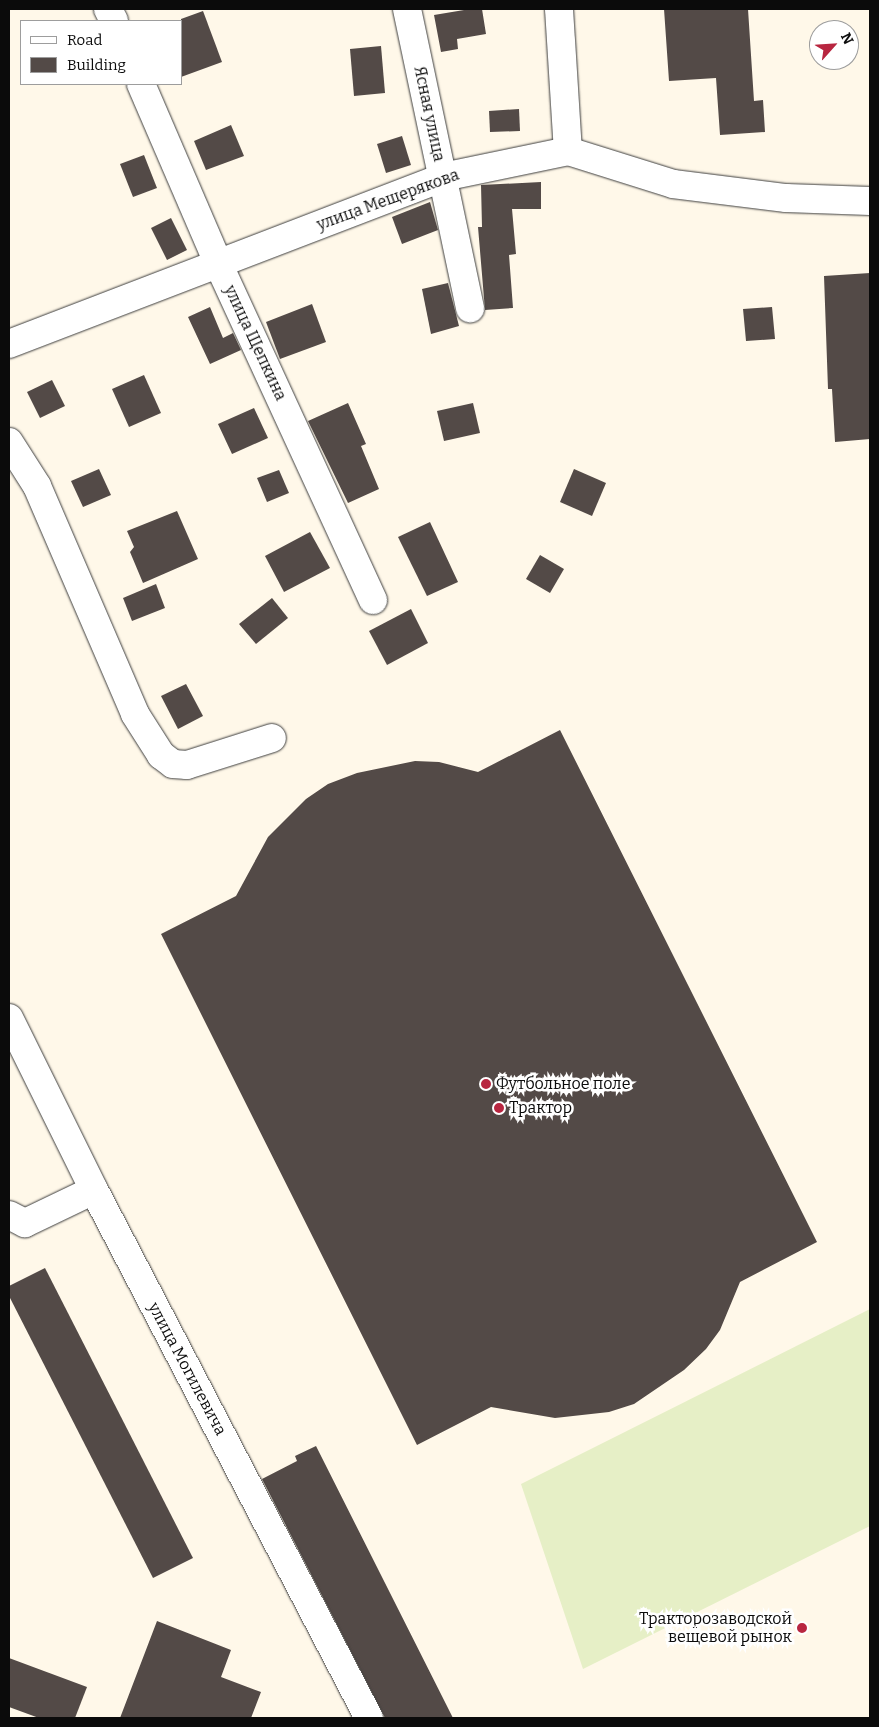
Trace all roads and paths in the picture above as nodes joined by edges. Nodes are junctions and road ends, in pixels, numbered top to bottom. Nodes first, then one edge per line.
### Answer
1 (407, 9) edge
2 (558, 9) edge
3 (141, 85) edge
4 (568, 151) junction
5 (443, 177) junction
6 (870, 201) edge
7 (218, 263) junction
8 (470, 308) dead end
9 (9, 344) edge
10 (9, 442) edge
11 (373, 600) dead end
12 (272, 738) dead end
13 (9, 1018) edge
14 (94, 1190) junction
15 (9, 1215) edge
16 (369, 1718) edge

1 - 5 street, Ясная улица
2 - 4 street
3 - 7 street, улица Щепкина
4 - 5 street, улица Мещерякова
4 - 6 street, улица Мещерякова
5 - 7 street, улица Мещерякова
5 - 8 street, Ясная улица
7 - 9 street, улица Мещерякова
7 - 11 street, улица Щепкина
10 - 12 street
13 - 14 street, улица Могилевича
14 - 15 street
14 - 16 street, улица Могилевича

